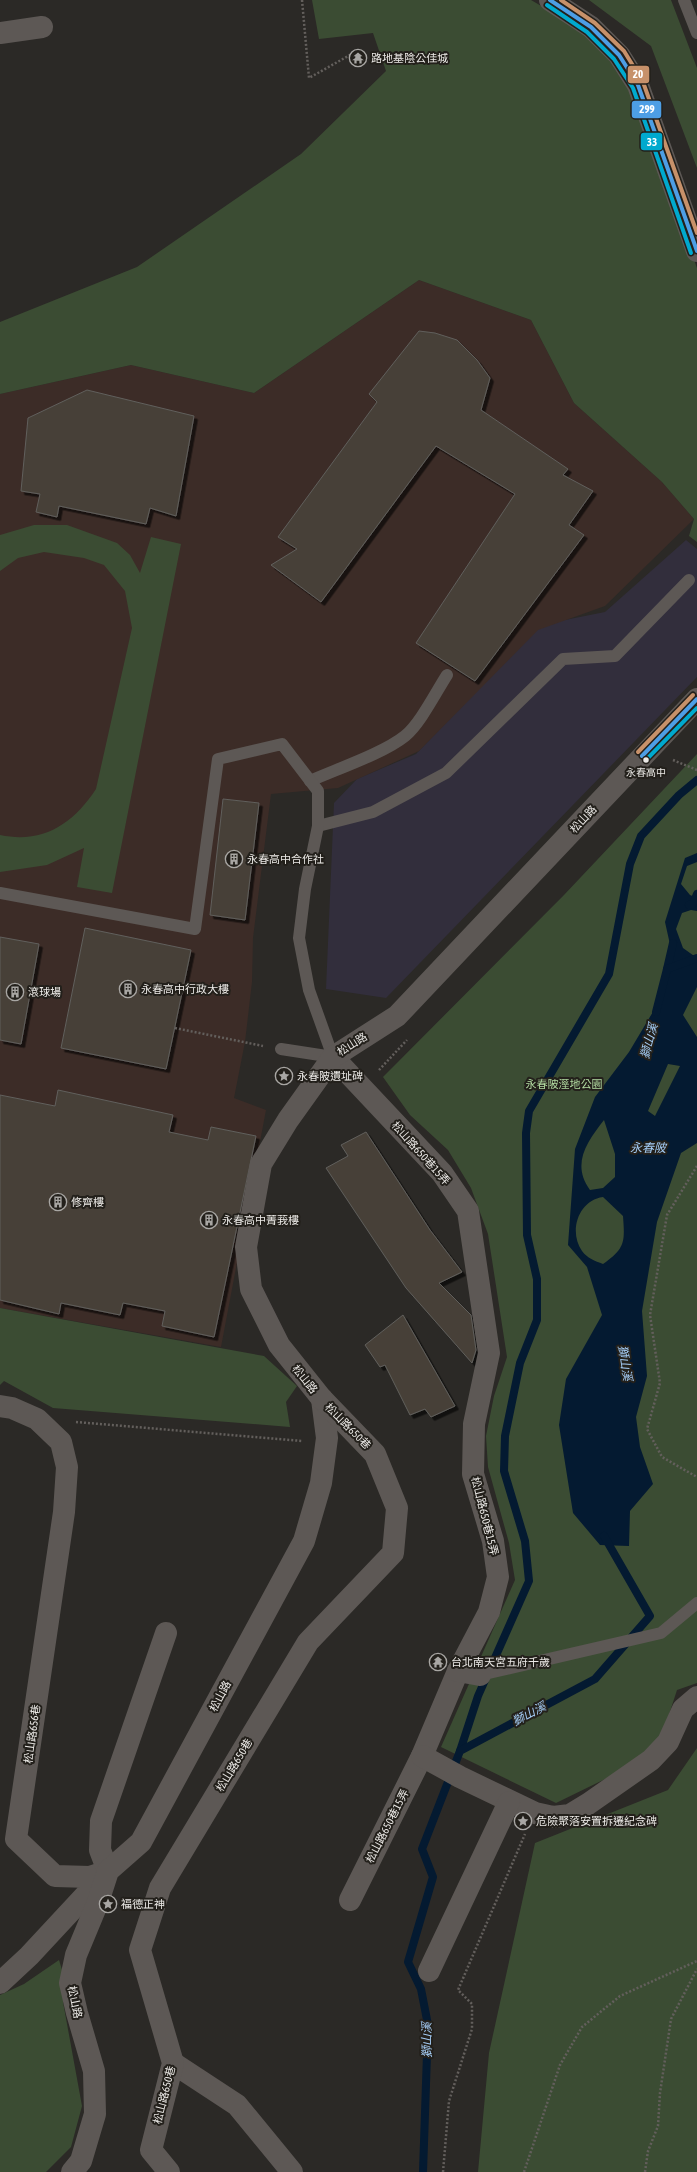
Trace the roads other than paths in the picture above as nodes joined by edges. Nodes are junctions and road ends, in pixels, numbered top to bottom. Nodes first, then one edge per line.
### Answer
1 (550, 0) edge
2 (684, 0) edge
3 (42, 27) dead end
4 (0, 33) edge
5 (697, 33) edge
6 (697, 251) edge
7 (689, 580) dead end
8 (447, 675) dead end
9 (697, 698) edge
10 (310, 781) junction
11 (318, 826) junction
12 (0, 893) edge
13 (281, 1049) road end
14 (333, 1056) junction
15 (322, 1400) junction
16 (0, 1406) edge
17 (697, 1603) edge
18 (166, 1633) dead end
19 (458, 1672) junction
20 (480, 1675) joint
21 (697, 1697) edge
22 (422, 1756) junction
23 (509, 1802) junction
24 (108, 1871) junction
25 (56, 1876) junction
26 (350, 1900) dead end
27 (74, 1907) junction
28 (83, 1937) junction
29 (429, 1972) dead end
30 (0, 1983) edge
31 (173, 2063) junction
32 (72, 2172) edge
33 (169, 2172) edge
34 (292, 2172) edge

1 - 6 street
2 - 5 lane
3 - 4 street
7 - 11 lane
8 - 10 lane
9 - 14 street, 松山路
10 - 11 lane
10 - 12 lane
11 - 14 lane
13 - 14 lane
14 - 15 street, 松山路
14 - 19 street, 松山路650巷15弄
15 - 24 street, 松山路
15 - 31 street, 松山路650巷
16 - 25 street, 松山路656巷
17 - 20 lane
18 - 24 street
19 - 20 street
19 - 22 street, 松山路650巷15弄
21 - 23 street
22 - 23 street
22 - 26 street, 松山路650巷15弄
23 - 29 street
24 - 25 street
24 - 27 street
24 - 28 street, 松山路
25 - 27 street
27 - 28 street
27 - 30 street
28 - 32 street, 松山路
31 - 33 street, 松山路650巷
31 - 34 street

